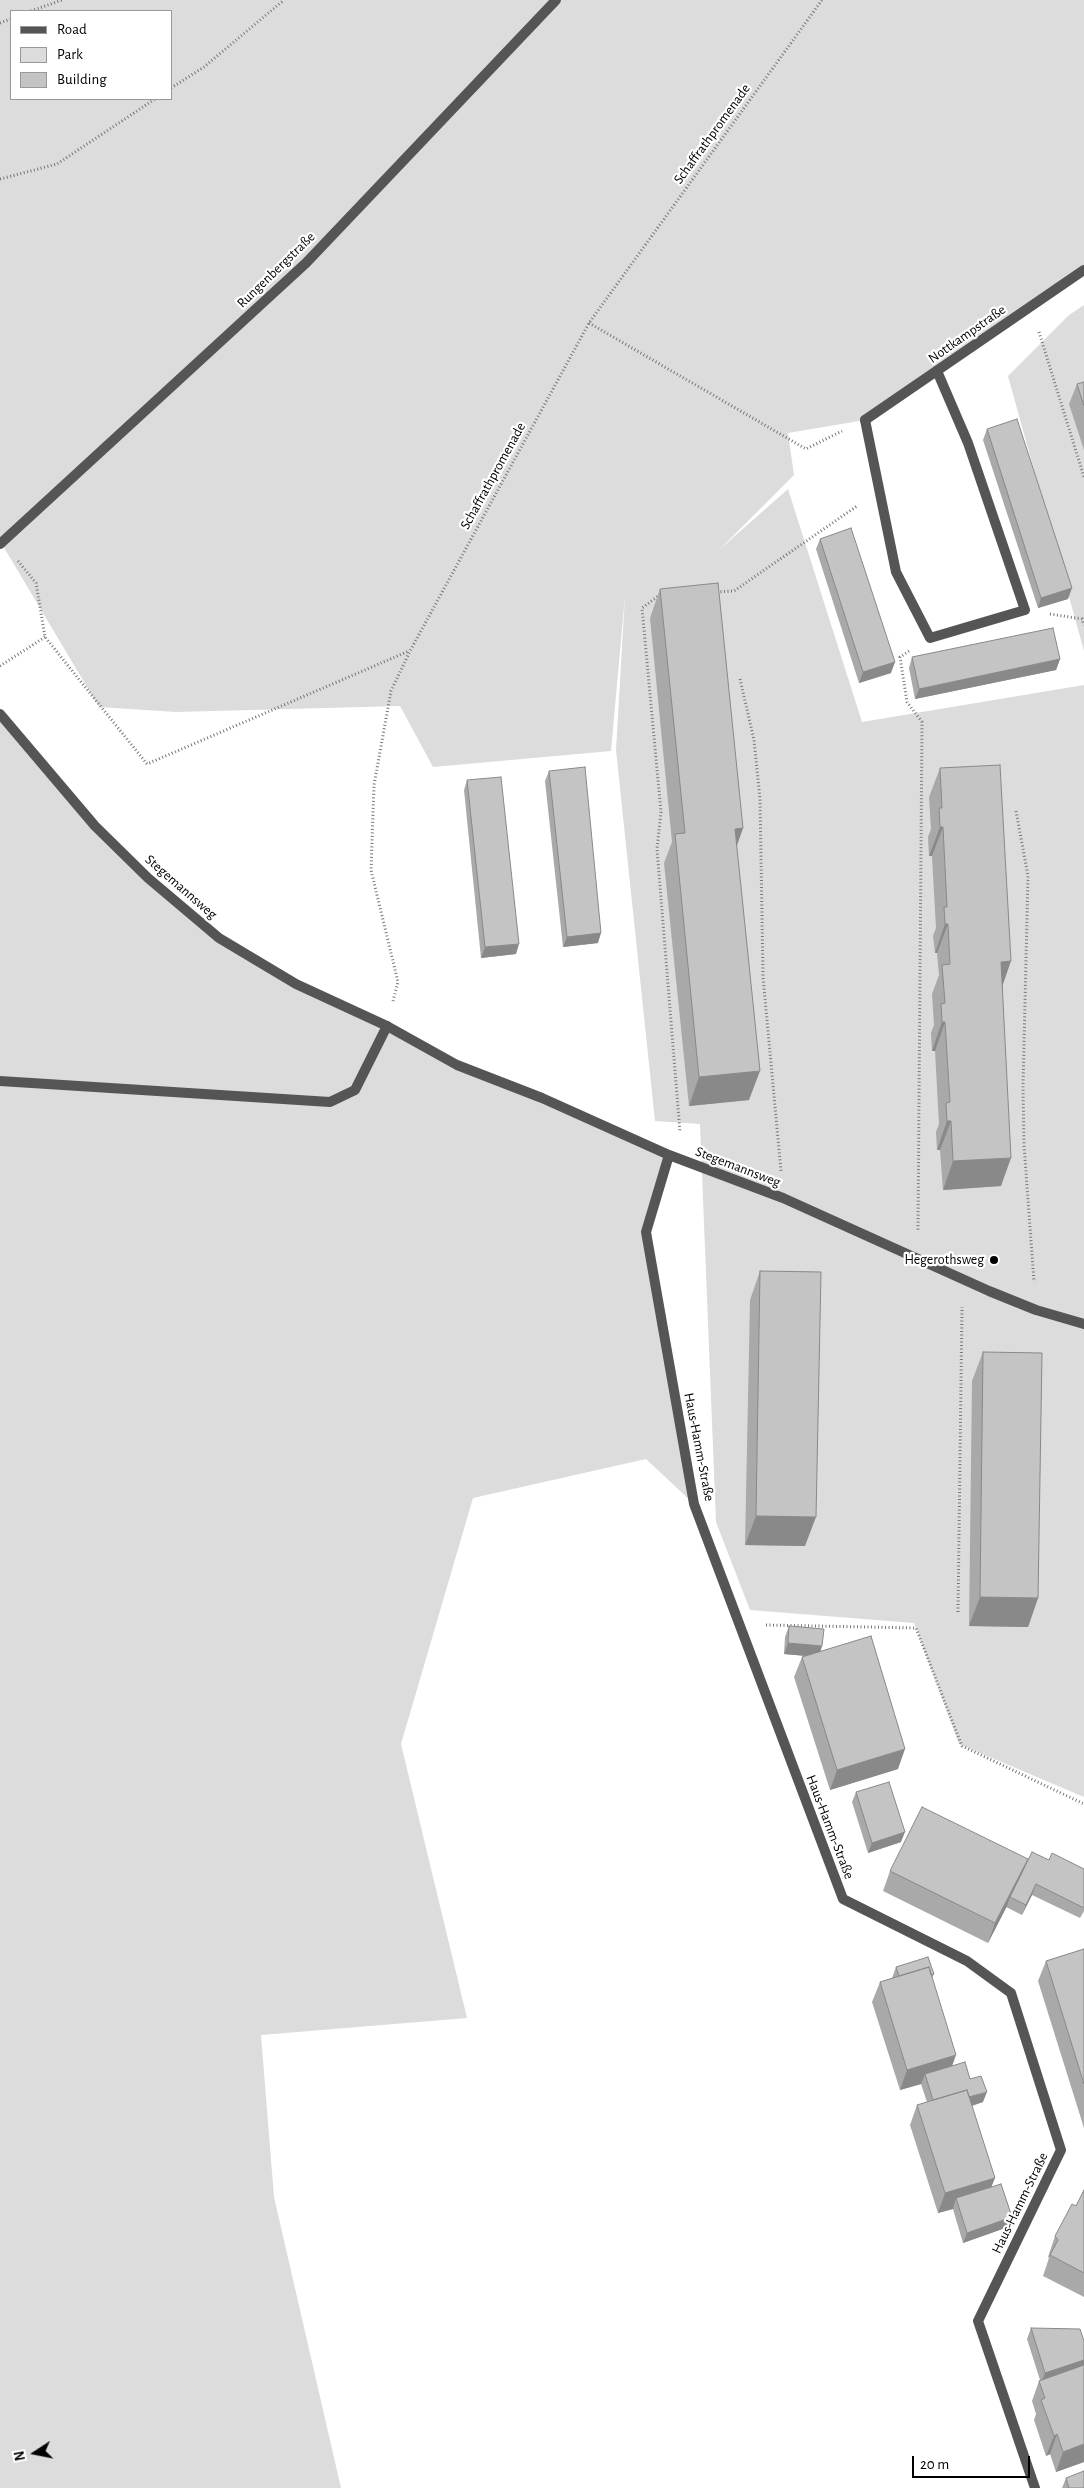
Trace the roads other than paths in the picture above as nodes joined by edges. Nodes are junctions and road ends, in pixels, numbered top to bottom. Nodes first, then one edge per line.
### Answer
1 (556, 0) edge
2 (1084, 270) edge
3 (937, 371) junction
4 (0, 544) edge
5 (0, 714) edge
6 (387, 1026) junction
7 (0, 1081) edge
8 (669, 1155) junction
9 (1084, 1324) edge
10 (1035, 2488) edge

1 - 4 street, Rungenbergstraße
2 - 3 street, Nottkampstraße
3 - 3 street, Nottkampstraße
5 - 6 street, Stegemannsweg
6 - 7 street
6 - 8 street, Stegemannsweg
8 - 9 street, Stegemannsweg
8 - 10 street, Haus-Hamm-Straße

